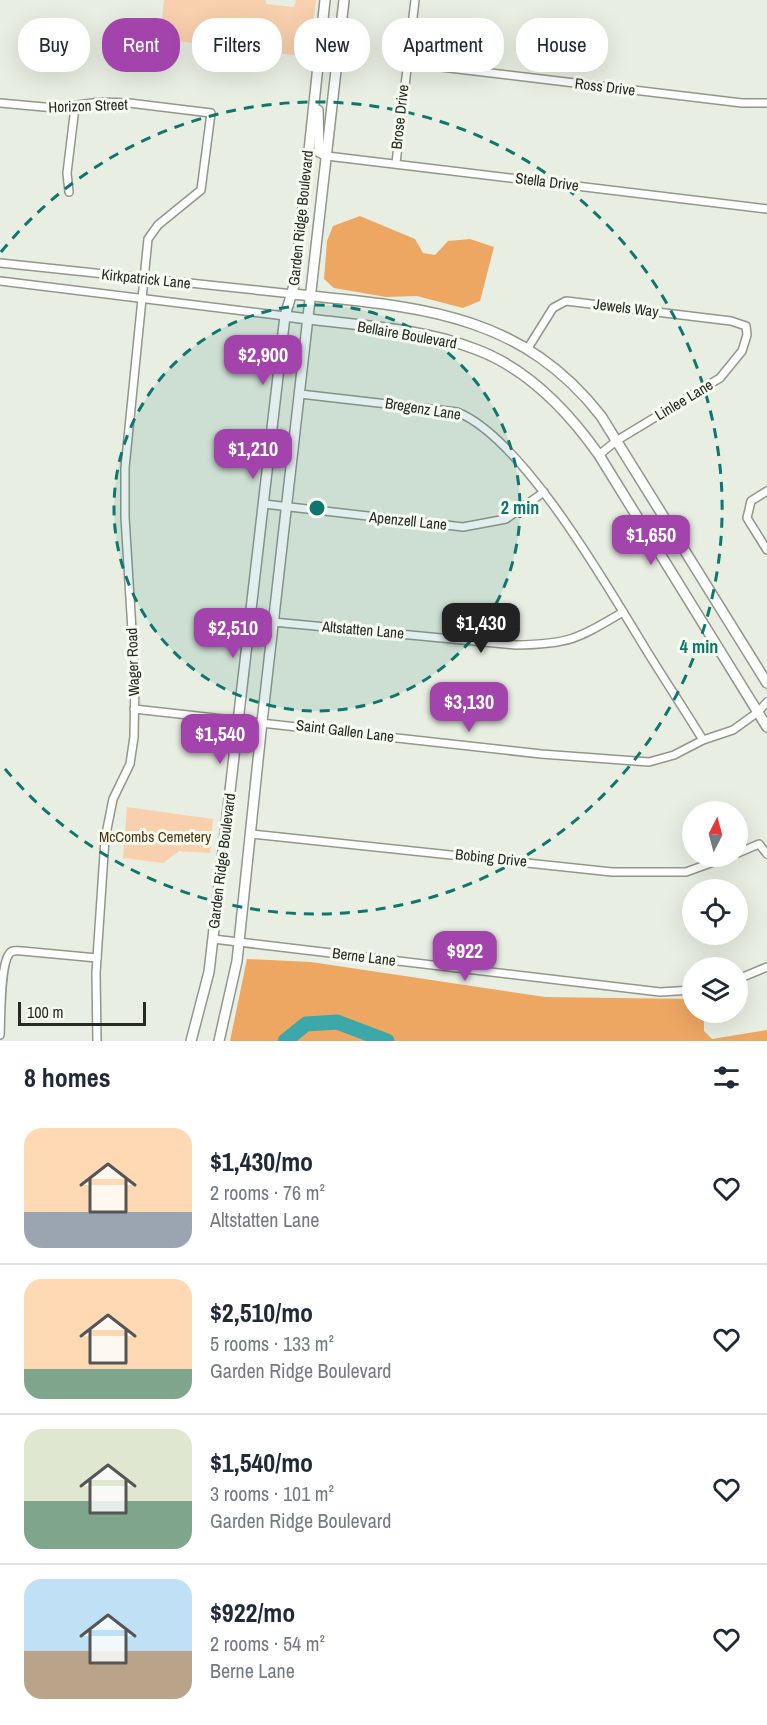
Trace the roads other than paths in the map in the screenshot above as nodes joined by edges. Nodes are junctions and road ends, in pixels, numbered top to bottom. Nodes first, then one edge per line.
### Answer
1 (325, 0) edge
2 (344, 0) edge
3 (415, 0) edge
4 (413, 18) edge
5 (406, 72) edge
6 (482, 72) edge
7 (315, 84) junction
8 (0, 103) edge
9 (767, 103) edge
10 (75, 107) junction
11 (211, 113) joint
12 (327, 156) junction
13 (396, 163) junction
14 (69, 192) dead end
15 (767, 209) edge
16 (0, 263) edge
17 (145, 279) junction
18 (0, 281) edge
19 (293, 294) junction
20 (311, 296) junction
21 (142, 300) junction
22 (285, 316) junction
23 (309, 320) junction
24 (746, 326) joint
25 (528, 348) junction
26 (300, 394) junction
27 (616, 441) junction
28 (598, 455) junction
29 (767, 490) edge
30 (544, 492) junction
31 (264, 504) junction
32 (287, 507) junction
33 (767, 550) edge
34 (623, 612) junction
35 (273, 622) junction
36 (767, 683) edge
37 (767, 702) edge
38 (134, 710) junction
39 (763, 710) edge
40 (239, 720) junction
41 (262, 722) junction
42 (767, 727) edge
43 (703, 740) junction
44 (250, 834) junction
45 (748, 849) edge
46 (767, 854) edge
47 (700, 867) edge
48 (213, 939) junction
49 (240, 943) junction
50 (97, 958) junction
51 (767, 967) edge
52 (748, 975) edge
53 (682, 991) edge
54 (0, 1035) edge
55 (97, 1041) edge
56 (191, 1041) edge
57 (219, 1041) edge

1 - 7 main road, Garden Ridge Boulevard
2 - 12 main road, Garden Ridge Boulevard
3 - 4 street, Brose Drive
5 - 13 street, Brose Drive
6 - 9 street, Ross Drive
7 - 12 main road
7 - 19 main road, Garden Ridge Boulevard
8 - 10 street, Horizon Street
10 - 11 street, Horizon Street
10 - 14 street
11 - 17 street, Wager Road
12 - 13 street, Stella Drive
12 - 20 main road, Garden Ridge Boulevard
13 - 15 street, Stella Drive
16 - 17 street, Kirkpatrick Lane
17 - 19 street, Kirkpatrick Lane
17 - 21 street, Wager Road
18 - 21 street, Kirkpatrick Lane
19 - 20 main road, Bellaire Boulevard
19 - 22 main road, Garden Ridge Boulevard
20 - 23 main road, Garden Ridge Boulevard
20 - 25 main road, Bellaire Boulevard
21 - 22 street, Kirkpatrick Lane
21 - 38 street, Wager Road
22 - 23 main road, Bellaire Boulevard
22 - 31 main road, Garden Ridge Boulevard
23 - 26 main road, Garden Ridge Boulevard
23 - 28 main road, Bellaire Boulevard
24 - 25 street, Jewels Way
24 - 27 street, Linlee Lane
25 - 27 main road, Bellaire Boulevard
26 - 30 street, Bregenz Lane
26 - 32 main road, Garden Ridge Boulevard
27 - 28 street, Linlee Lane
27 - 36 main road, Bellaire Boulevard
28 - 39 main road, Bellaire Boulevard
29 - 33 street
30 - 32 street, Apenzell Lane
30 - 34 street, Bregenz Lane
31 - 32 street, Apenzell Lane
31 - 40 main road, Garden Ridge Boulevard
32 - 35 main road, Garden Ridge Boulevard
34 - 35 street, Altstatten Lane
34 - 43 street, Bregenz Lane
35 - 41 main road, Garden Ridge Boulevard
37 - 39 street, Saint Gallen Lane
38 - 40 street, Saint Gallen Lane
38 - 50 street, Wager Road
39 - 42 main road, Bellaire Boulevard
39 - 43 street, Saint Gallen Lane
40 - 41 street, Saint Gallen Lane
40 - 48 main road, Garden Ridge Boulevard
41 - 43 street, Saint Gallen Lane
41 - 44 main road, Garden Ridge Boulevard
44 - 47 street, Bobing Drive
44 - 49 main road, Garden Ridge Boulevard
45 - 46 street
48 - 49 street, Berne Lane
48 - 56 main road, Garden Ridge Boulevard
49 - 53 street, Berne Lane
49 - 57 main road, Garden Ridge Boulevard
50 - 54 street
50 - 55 street, Wager Road
51 - 52 street

